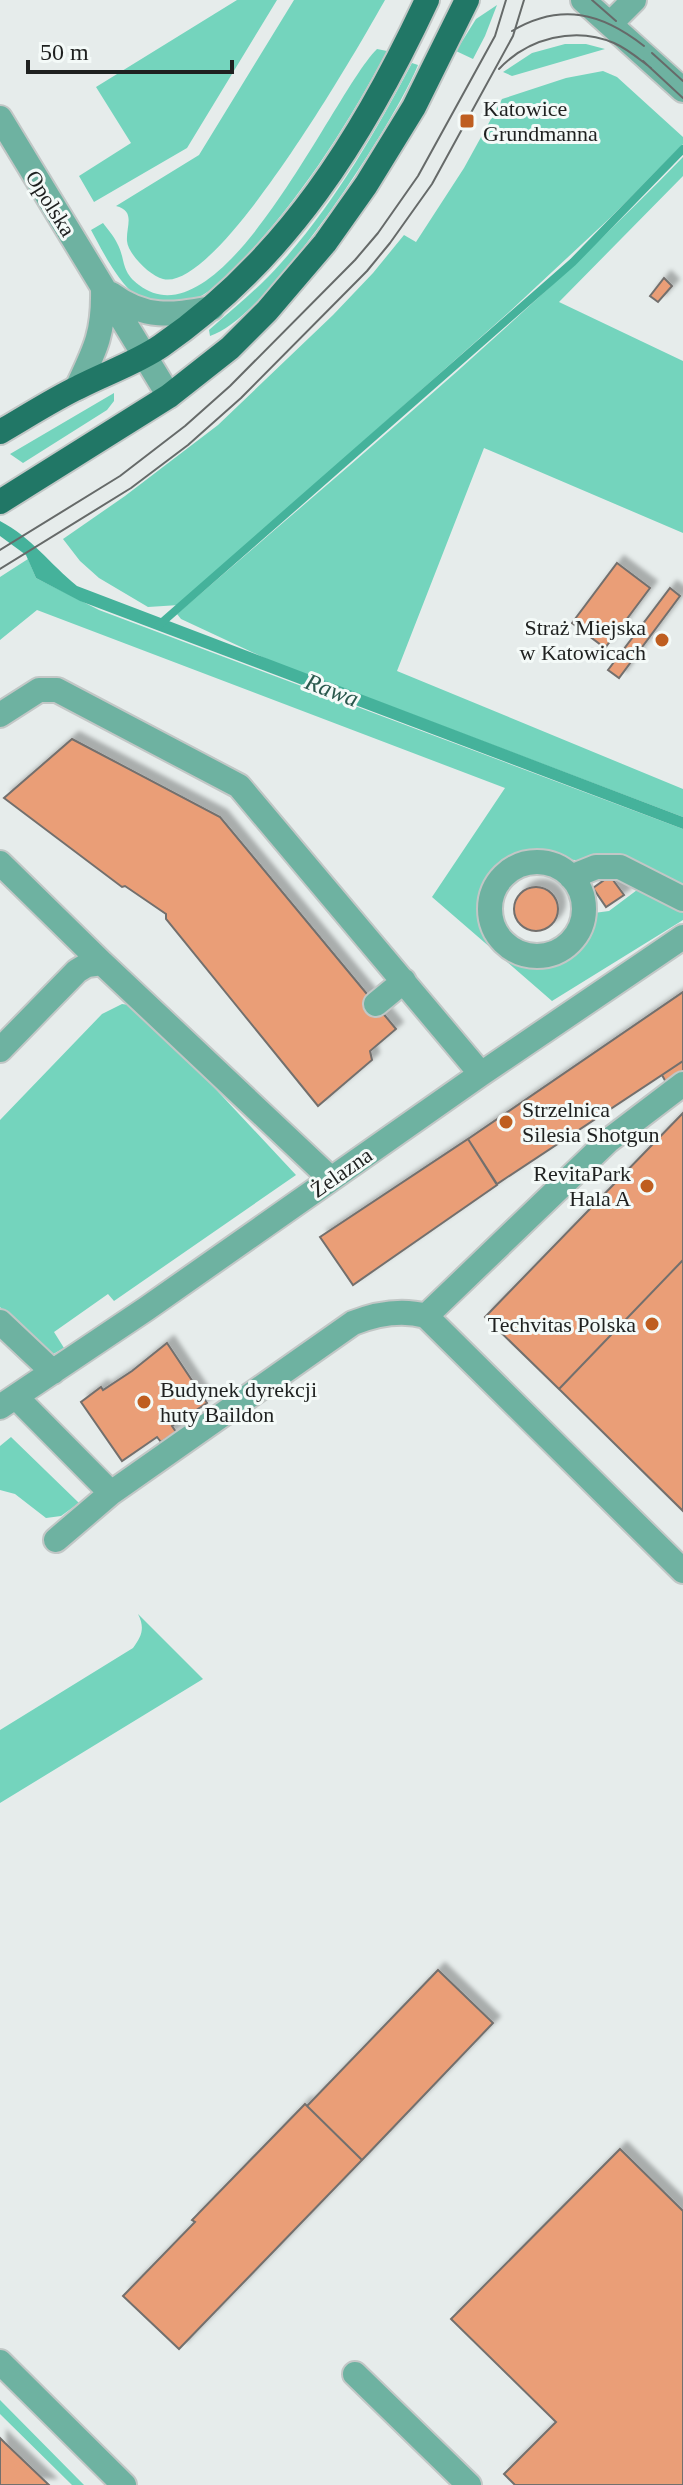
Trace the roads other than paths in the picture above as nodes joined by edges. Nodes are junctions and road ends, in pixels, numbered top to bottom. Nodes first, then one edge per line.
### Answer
1 (427, 0) edge
2 (467, 0) edge
3 (583, 0) edge
4 (634, 0) edge
5 (610, 24) junction
6 (683, 90) edge
7 (0, 118) edge
8 (103, 287) junction
9 (212, 308) junction
10 (146, 355) junction
11 (77, 388) junction
12 (169, 396) junction
13 (0, 432) edge
14 (0, 502) edge
15 (0, 715) edge
16 (0, 863) edge
17 (571, 877) dead end
18 (683, 899) edge
19 (683, 937) edge
20 (102, 963) junction
21 (404, 981) junction
22 (376, 1004) dead end
23 (0, 1050) edge
24 (481, 1074) junction
25 (683, 1084) edge
26 (331, 1179) junction
27 (426, 1316) junction
28 (0, 1322) edge
29 (53, 1372) junction
30 (8, 1402) edge
31 (111, 1493) junction
32 (56, 1540) dead end
33 (683, 1571) edge
34 (0, 2362) edge
35 (355, 2374) dead end
36 (124, 2485) edge
37 (469, 2485) edge

1 - 9 main road
2 - 12 main road
3 - 5 street
4 - 5 street
5 - 6 street
7 - 8 street, Opolska
8 - 9 street, Opolska
8 - 10 street, Opolska
8 - 11 street
9 - 10 main road
10 - 11 main road
10 - 12 street, Opolska
11 - 13 main road
12 - 14 main road
15 - 21 street
16 - 20 street
17 - 18 street
19 - 24 street, Żelazna
20 - 23 street
20 - 26 street
21 - 22 street
21 - 24 street
24 - 26 street, Żelazna
25 - 27 street
26 - 29 street, Żelazna
27 - 31 street
27 - 33 street
28 - 29 street
29 - 30 street, Żelazna
30 - 31 street
31 - 32 street
34 - 36 street
35 - 37 street

